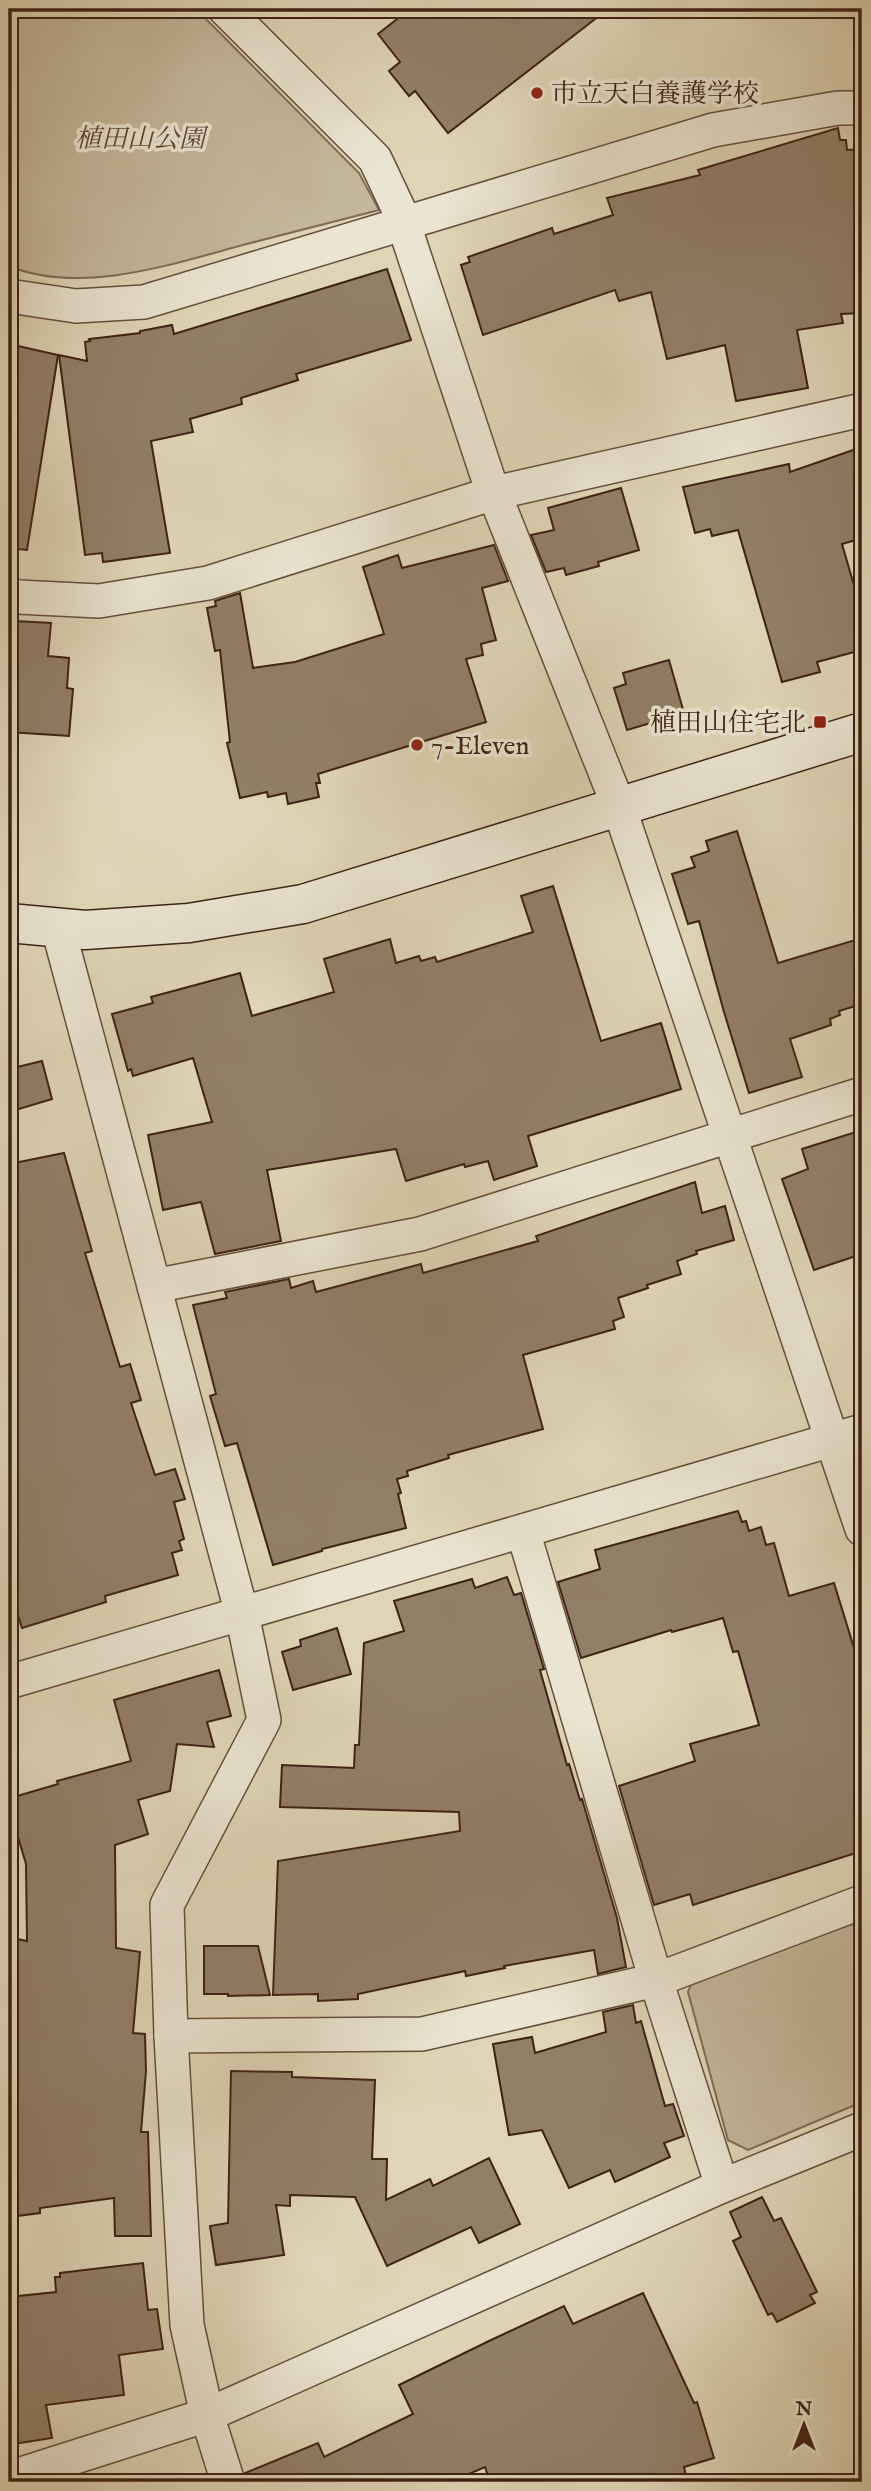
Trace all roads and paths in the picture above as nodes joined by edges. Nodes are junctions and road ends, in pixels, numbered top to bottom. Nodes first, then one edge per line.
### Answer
1 (225, 9) edge
2 (862, 108) edge
3 (404, 223) junction
4 (9, 296) edge
5 (862, 410) edge
6 (494, 493) junction
7 (9, 594) edge
8 (862, 732) edge
9 (619, 807) junction
10 (9, 923) edge
11 (58, 928) junction
12 (862, 1094) edge
13 (730, 1136) junction
14 (154, 1286) junction
15 (847, 1435) edge
16 (862, 1529) edge
17 (523, 1531) junction
18 (242, 1614) junction
19 (9, 1682) edge
20 (862, 1902) edge
21 (656, 1980) junction
22 (171, 2036) junction
23 (862, 2129) edge
24 (722, 2186) junction
25 (207, 2415) junction
26 (9, 2478) edge
27 (228, 2482) edge

1 - 3 street
2 - 3 street
3 - 4 street
3 - 6 street
5 - 6 street
6 - 7 street
6 - 9 street
8 - 9 street
9 - 11 street
9 - 13 street
10 - 11 street
11 - 14 street
12 - 13 street
13 - 14 street
13 - 15 street
14 - 18 street
15 - 16 street
15 - 17 street
17 - 18 street
17 - 21 street
18 - 19 street
18 - 22 street
20 - 21 street
21 - 22 street
21 - 24 street
22 - 25 street
23 - 24 street
24 - 25 street
25 - 26 street
25 - 27 street

